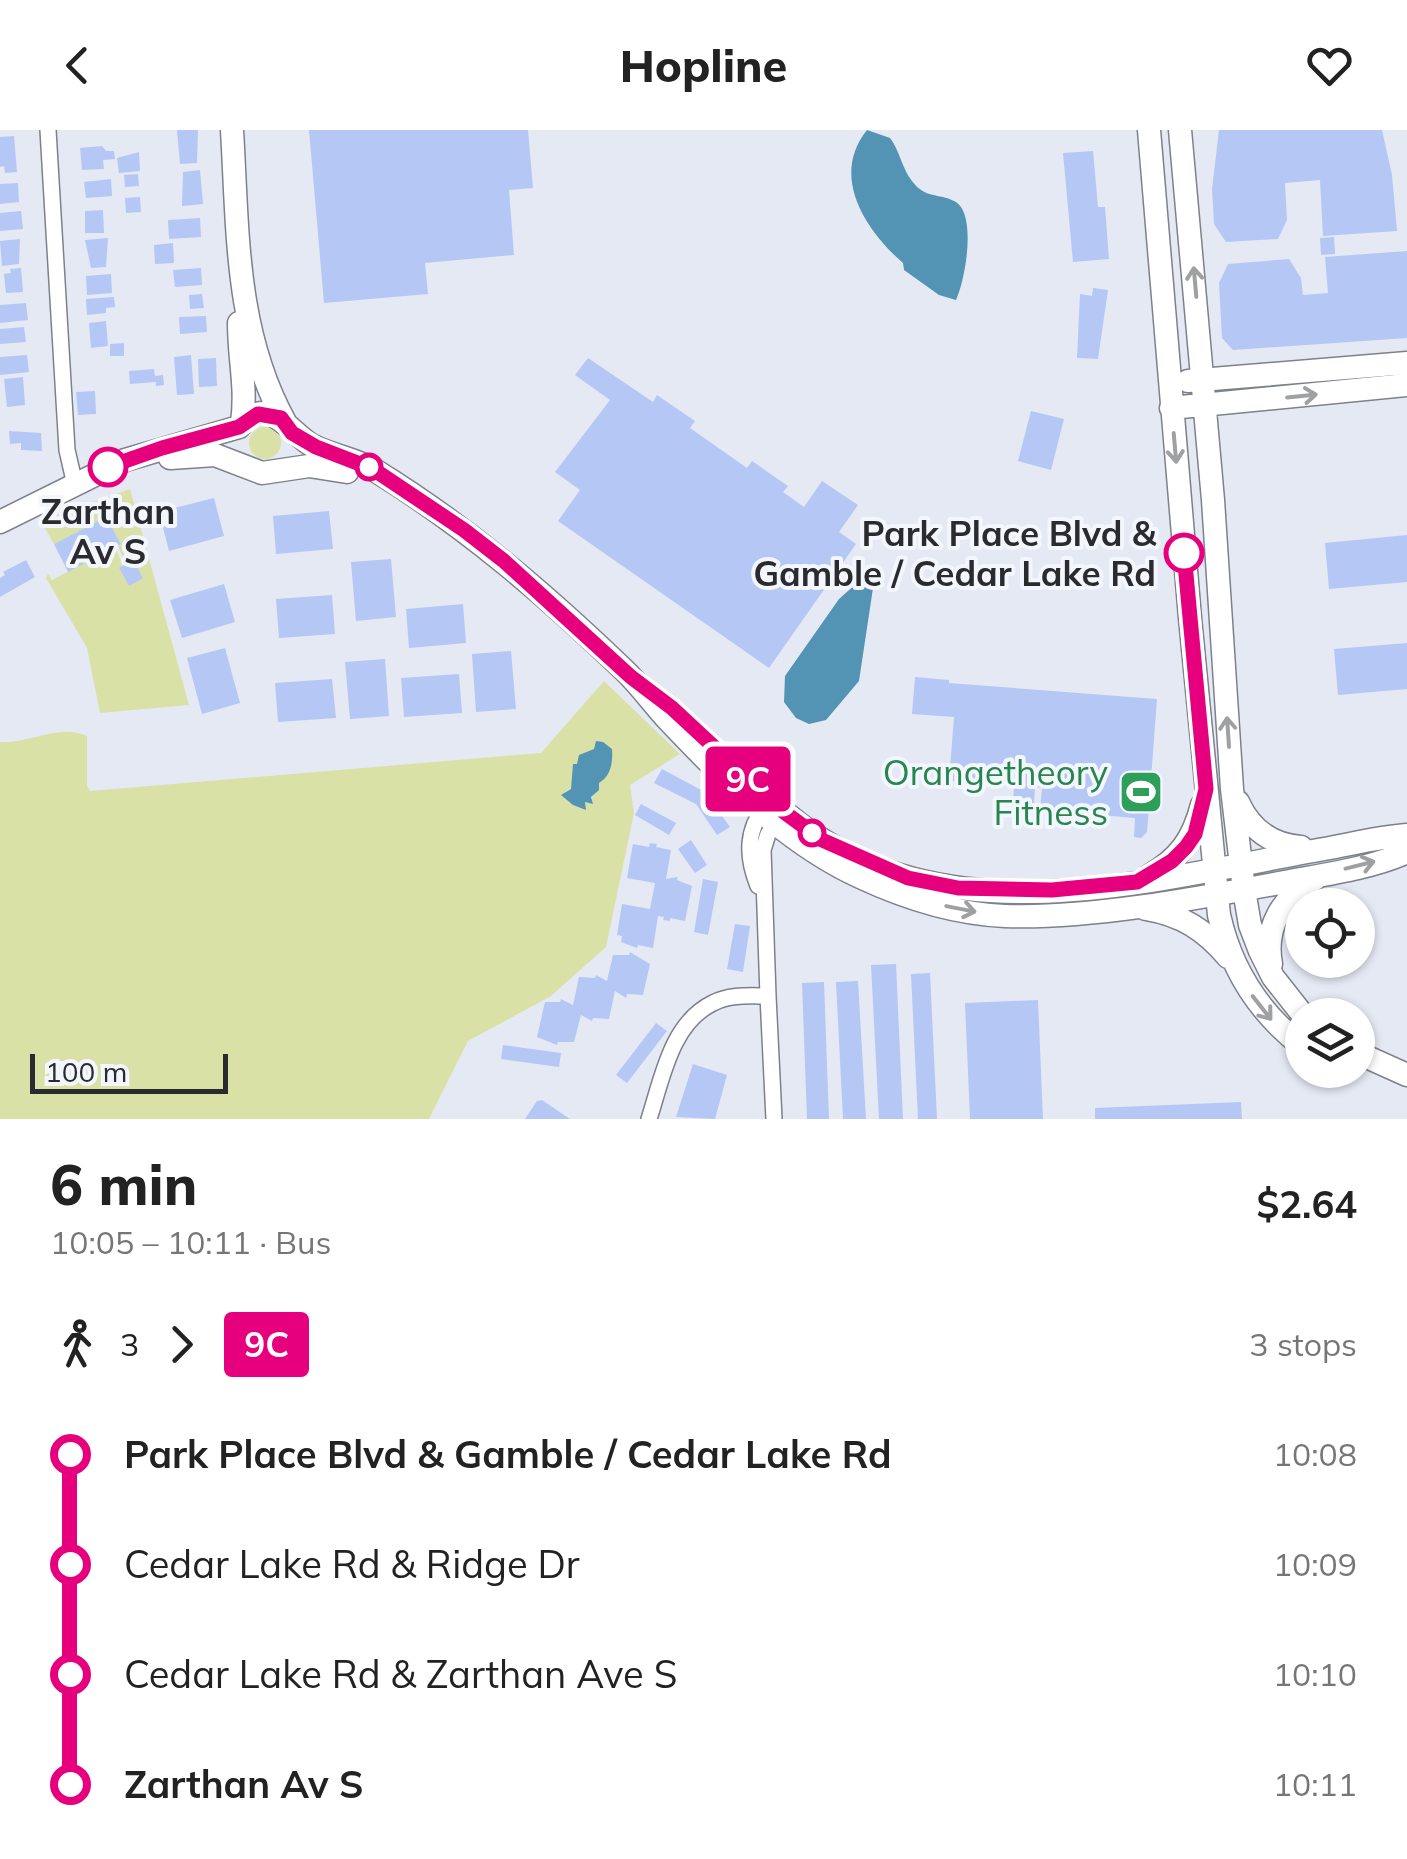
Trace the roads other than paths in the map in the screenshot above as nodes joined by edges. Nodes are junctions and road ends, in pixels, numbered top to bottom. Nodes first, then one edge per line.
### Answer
1 (48, 130) edge
2 (232, 130) edge
3 (1148, 130) edge
4 (1180, 130) edge
5 (242, 295) junction
6 (1407, 363) edge
7 (1203, 380) junction
8 (1170, 382) junction
9 (1407, 385) edge
10 (1206, 405) junction
11 (1171, 408) junction
12 (241, 425) junction
13 (289, 427) junction
14 (244, 464) junction
15 (273, 472) junction
16 (75, 485) junction
17 (415, 498) junction
18 (0, 522) edge
19 (1206, 789) junction
20 (1232, 789) junction
21 (773, 812) junction
22 (1407, 835) edge
23 (1325, 849) junction
24 (1407, 852) edge
25 (1241, 864) junction
26 (1215, 868) junction
27 (1323, 874) junction
28 (1137, 882) junction
29 (1244, 890) junction
30 (1217, 893) junction
31 (1133, 907) junction
32 (1235, 966) junction
33 (1273, 977) junction
34 (768, 996) junction
35 (1290, 998) edge
36 (1285, 1031) edge
37 (1375, 1062) edge
38 (1375, 1073) edge
39 (1407, 1078) edge
40 (649, 1119) edge
41 (774, 1119) edge

1 - 16 street
2 - 5 street
3 - 8 street
7 -> 4 street
5 - 12 street
5 - 13 street
6 - 7 street
7 - 8 street
7 - 10 street
8 - 11 street
10 -> 9 street
10 - 11 street
20 -> 10 street
11 -> 19 street
12 - 13 street
12 - 14 street
12 - 16 street
13 - 15 street
13 - 17 street
14 - 15 street
14 - 16 street
15 - 17 street
16 - 18 street
17 - 21 street
19 - 26 street
19 - 28 street
20 - 23 street
20 - 25 street
21 - 28 street
21 -> 31 street
21 - 34 street
22 - 23 street
23 - 25 street
27 -> 24 street
25 - 26 street
25 - 29 street
26 - 28 street
26 - 30 street
27 - 29 street
27 - 33 street
29 - 30 street
29 - 33 street
30 - 31 street
30 - 32 street
31 - 32 street
32 -> 36 street
33 - 35 street
34 - 40 street
34 - 41 street
37 - 39 street
38 - 39 street

